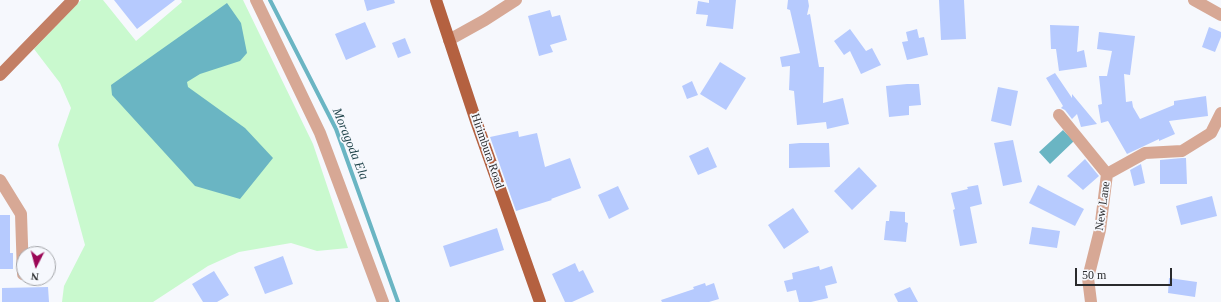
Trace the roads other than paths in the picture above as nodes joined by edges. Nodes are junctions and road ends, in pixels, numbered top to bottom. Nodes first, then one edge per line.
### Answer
1 (73, 0) edge
2 (256, 0) edge
3 (436, 0) edge
4 (516, 0) edge
5 (1194, 0) edge
6 (1221, 14) edge
7 (449, 40) junction
8 (0, 75) edge
9 (1221, 113) edge
10 (1059, 116) dead end
11 (1107, 174) junction
12 (0, 180) edge
13 (22, 246) edge
14 (383, 302) edge
15 (540, 302) edge
16 (1091, 302) edge

1 - 8 main road
2 - 14 street
3 - 7 main road, Hirimbura Road
4 - 7 street
5 - 6 street
7 - 15 main road, Hirimbura Road
9 - 11 street, New Lane
10 - 11 street
11 - 16 street, New Lane
12 - 13 street

